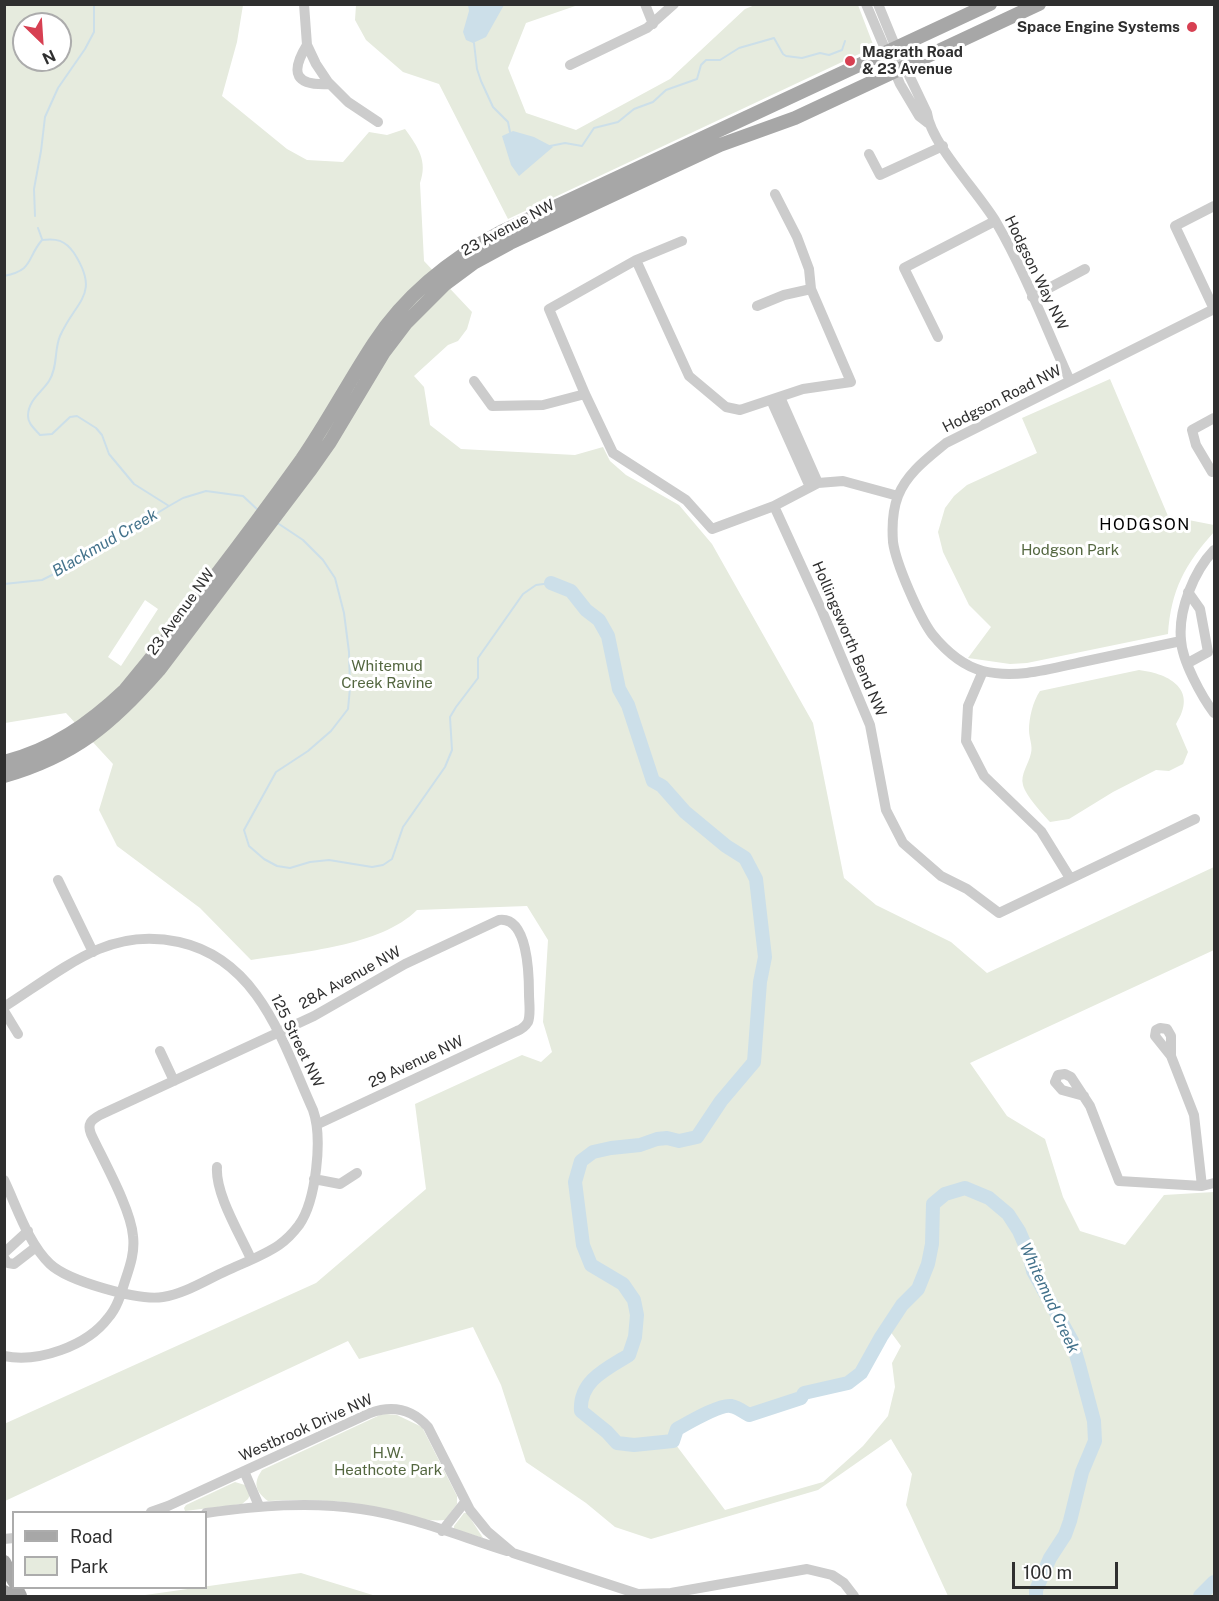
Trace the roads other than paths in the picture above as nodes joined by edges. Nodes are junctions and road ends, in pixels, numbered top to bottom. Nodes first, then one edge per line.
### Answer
1 (304, 4) edge
2 (645, 4) edge
3 (674, 4) edge
4 (867, 4) edge
5 (878, 4) edge
6 (990, 4) edge
7 (1039, 4) edge
8 (654, 24) junction
9 (307, 45) junction
10 (891, 50) junction
11 (570, 64) dead end
12 (900, 69) junction
13 (330, 84) junction
14 (378, 122) dead end
15 (943, 146) junction
16 (869, 154) dead end
17 (775, 194) dead end
18 (1215, 206) edge
19 (995, 221) junction
20 (682, 241) dead end
21 (636, 260) junction
22 (1085, 269) dead end
23 (811, 289) junction
24 (1032, 297) junction
25 (757, 306) dead end
26 (1214, 309) edge
27 (938, 337) dead end
28 (474, 381) dead end
29 (1070, 381) junction
30 (585, 394) junction
31 (776, 399) junction
32 (1215, 418) edge
33 (1212, 472) dead end
34 (814, 485) junction
35 (285, 492) junction
36 (898, 496) junction
37 (774, 506) junction
38 (241, 549) junction
39 (1215, 550) edge
40 (1188, 592) junction
41 (1181, 641) junction
42 (1188, 663) junction
43 (983, 671) junction
44 (1215, 712) edge
45 (4, 762) edge
46 (4, 776) edge
47 (1196, 819) dead end
48 (1070, 878) junction
49 (58, 880) dead end
50 (93, 952) junction
51 (4, 1009) edge
52 (526, 1025) joint
53 (278, 1033) junction
54 (18, 1034) dead end
55 (160, 1051) dead end
56 (1171, 1056) dead end
57 (174, 1081) junction
58 (1084, 1096) dead end
59 (318, 1124) junction
60 (217, 1167) dead end
61 (357, 1173) dead end
62 (314, 1179) junction
63 (4, 1180) edge
64 (1215, 1184) edge
65 (1202, 1186) junction
66 (28, 1231) junction
67 (36, 1247) junction
68 (4, 1253) edge
69 (4, 1258) edge
70 (251, 1259) junction
71 (121, 1293) junction
72 (4, 1356) edge
73 (244, 1471) junction
74 (465, 1502) junction
75 (259, 1506) junction
76 (153, 1511) edge
77 (207, 1513) edge
78 (442, 1531) junction
79 (513, 1553) junction
80 (4, 1562) edge
81 (12, 1577) edge
82 (854, 1596) edge

1 - 9 street
2 - 8 street
3 - 8 street
4 - 10 street
5 - 10 street
6 - 10 main road, 23 Avenue NW
7 - 12 main road, 23 Avenue NW
8 - 11 street
9 - 13 street
9 - 13 street
10 - 12 street, Hodgson Way NW
10 - 35 main road, 23 Avenue NW
12 - 15 street, Hodgson Way NW
12 - 35 main road, 23 Avenue NW
13 - 14 street
15 - 16 street
15 - 19 street, Hodgson Way NW
17 - 23 street
18 - 26 street
19 - 24 street, Hodgson Way NW
19 - 27 street
20 - 21 street
21 - 30 street
21 - 31 street
22 - 24 street
23 - 25 street
23 - 31 street
24 - 29 street, Hodgson Way NW
26 - 29 street, Hodgson Road NW
28 - 30 street
29 - 36 street, Hodgson Road NW
30 - 37 street
31 - 34 street
32 - 33 street
34 - 36 street
34 - 37 street
35 - 38 main road, 23 Avenue NW
36 - 43 street, Hodgson Road NW
37 - 48 street, Hollingsworth Bend NW
38 - 45 main road, 23 Avenue NW
38 - 46 main road, 23 Avenue NW
39 - 40 street
40 - 41 street
40 - 42 street
41 - 42 street
41 - 43 street, Hodgson Road NW
42 - 44 street
43 - 48 street
47 - 48 street, Hollingsworth Bend NW
49 - 50 street
50 - 51 street, 125 Street NW
50 - 53 street, 125 Street NW
51 - 54 street
52 - 53 street, 28A Avenue NW
52 - 59 street, 29 Avenue NW
53 - 57 street, 28A Avenue NW
53 - 59 street, 125 Street NW
55 - 57 street
56 - 65 street
57 - 71 street, 28A Avenue NW
58 - 65 street
59 - 62 street, 125 Street NW
60 - 70 street
61 - 62 street
62 - 70 street, 125 Street NW
63 - 66 street
64 - 65 street
66 - 67 street
66 - 68 street
67 - 69 street
67 - 71 street
70 - 71 street
71 - 72 street
73 - 74 street, Westbrook Drive NW
73 - 75 street
73 - 76 street, Westbrook Drive NW
74 - 78 street
74 - 79 street, Westbrook Drive NW
75 - 77 street, Westbrook Drive NW
75 - 78 street, Westbrook Drive NW
78 - 79 street, Westbrook Drive NW
79 - 82 street, Westbrook Drive NW
80 - 81 main road

